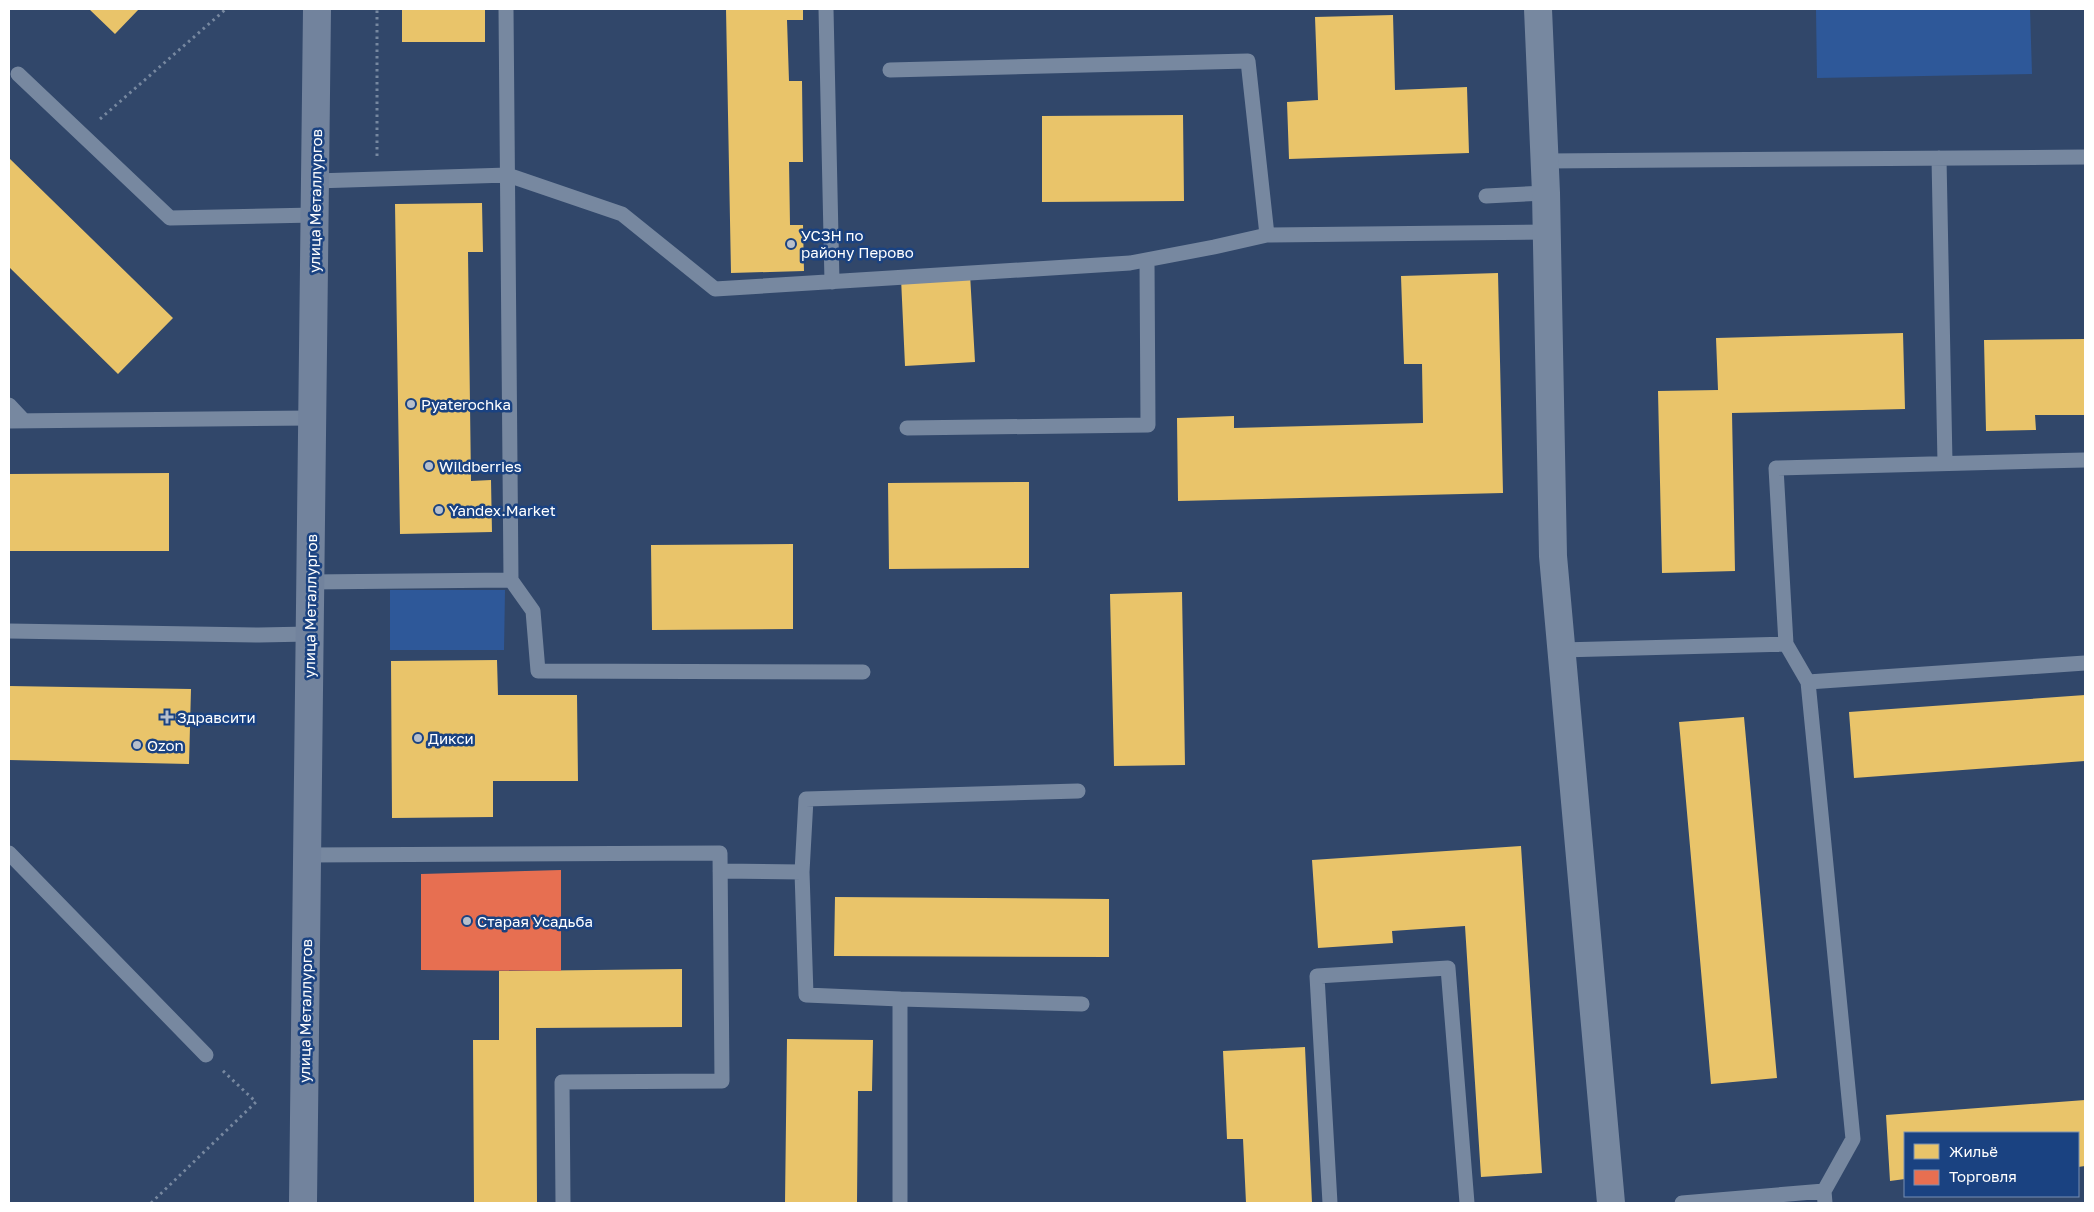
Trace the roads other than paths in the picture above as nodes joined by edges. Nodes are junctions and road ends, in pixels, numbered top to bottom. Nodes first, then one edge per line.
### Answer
1 (317, 9) edge
2 (506, 9) edge
3 (826, 9) edge
4 (1538, 9) edge
5 (890, 70) dead end
6 (18, 74) dead end
7 (2085, 157) edge
8 (1939, 158) junction
9 (1544, 161) junction
10 (508, 174) junction
11 (315, 181) junction
12 (1546, 193) junction
13 (1486, 196) dead end
14 (315, 215) junction
15 (1547, 232) junction
16 (1267, 235) junction
17 (1147, 260) junction
18 (832, 282) junction
19 (9, 405) edge
20 (312, 418) junction
21 (16, 421) edge
22 (907, 428) dead end
23 (2085, 460) edge
24 (1946, 463) junction
25 (510, 580) junction
26 (310, 582) junction
27 (9, 631) edge
28 (310, 634) junction
29 (1786, 644) junction
30 (1561, 650) junction
31 (2085, 663) edge
32 (863, 672) dead end
33 (1808, 682) junction
34 (1078, 791) dead end
35 (9, 853) edge
36 (307, 856) junction
37 (720, 871) junction
38 (802, 872) junction
39 (900, 999) junction
40 (1082, 1004) dead end
41 (206, 1054) road end
42 (1825, 1197) edge
43 (303, 1203) edge
44 (563, 1203) edge
45 (900, 1203) edge
46 (1330, 1203) edge
47 (1467, 1203) edge
48 (1611, 1203) edge
49 (1682, 1203) edge

1 - 11 street, улица Металлургов
2 - 10 lane
3 - 18 lane
4 - 9 street
5 - 16 lane
6 - 14 lane
7 - 8 lane
8 - 9 lane
8 - 24 lane
9 - 12 street
10 - 11 lane
10 - 18 lane
10 - 25 lane
11 - 14 street, улица Металлургов
12 - 13 lane
12 - 15 street
14 - 20 street, улица Металлургов
15 - 16 lane
15 - 30 street
16 - 17 lane
17 - 18 lane
17 - 22 lane
19 - 21 lane
20 - 21 lane
20 - 26 street, улица Металлургов
23 - 24 lane
24 - 29 lane
25 - 26 lane
25 - 32 lane
26 - 28 street, улица Металлургов
27 - 28 lane
28 - 36 street, улица Металлургов
29 - 30 lane
29 - 33 lane
30 - 48 street
31 - 33 lane
33 - 42 lane
34 - 38 lane
35 - 41 lane
36 - 37 lane
36 - 43 street, улица Металлургов
37 - 38 lane
37 - 44 lane
38 - 39 lane
39 - 40 lane
39 - 45 lane
42 - 49 lane
46 - 47 lane

